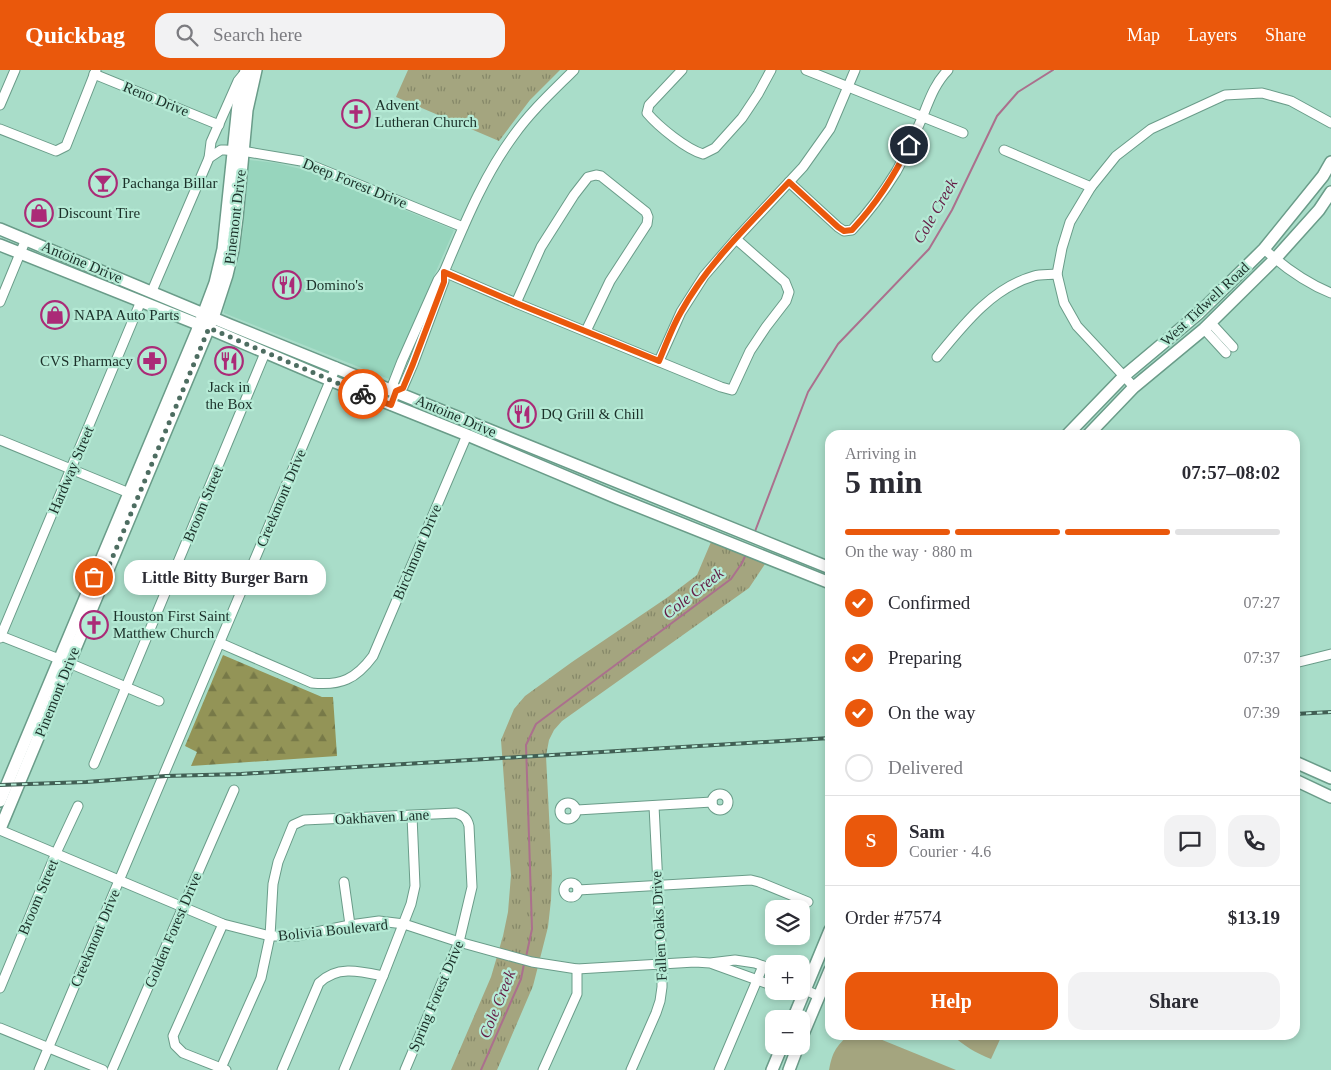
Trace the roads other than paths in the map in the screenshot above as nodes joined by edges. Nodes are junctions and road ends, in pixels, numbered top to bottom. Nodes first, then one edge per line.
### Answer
1 (15, 70) edge
2 (246, 70) edge
3 (256, 70) edge
4 (574, 70) edge
5 (682, 70) edge
6 (771, 70) edge
7 (806, 70) edge
8 (855, 70) edge
9 (948, 70) edge
10 (95, 72) edge
11 (848, 87) junction
12 (0, 105) edge
13 (922, 117) junction
14 (1331, 123) edge
15 (218, 125) junction
16 (0, 129) edge
17 (963, 133) dead end
18 (1004, 150) dead end
19 (238, 151) junction
20 (209, 158) junction
21 (1331, 162) edge
22 (789, 182) junction
23 (1091, 187) junction
24 (1331, 192) edge
25 (463, 227) junction
26 (0, 229) edge
27 (26, 239) junction
28 (736, 239) junction
29 (0, 245) edge
30 (1264, 249) junction
31 (20, 253) junction
32 (1275, 259) junction
33 (444, 272) junction
34 (107, 273) junction
35 (1057, 274) junction
36 (101, 285) junction
37 (152, 291) junction
38 (1331, 293) edge
39 (142, 301) junction
40 (0, 302) edge
41 (516, 303) junction
42 (1198, 314) junction
43 (206, 321) junction
44 (1207, 326) junction
45 (586, 331) junction
46 (1229, 350) dead end
47 (266, 353) junction
48 (937, 357) dead end
49 (659, 361) junction
50 (336, 367) junction
51 (1124, 376) junction
52 (330, 380) junction
53 (1134, 387) junction
54 (396, 391) junction
55 (391, 405) junction
56 (472, 423) junction
57 (1072, 430) edge
58 (1093, 430) edge
59 (467, 435) junction
60 (0, 440) edge
61 (569, 463) junction
62 (71, 469) junction
63 (563, 476) junction
64 (133, 494) junction
65 (649, 494) junction
66 (642, 509) junction
67 (825, 566) edge
68 (825, 581) edge
69 (0, 637) edge
70 (220, 644) junction
71 (1331, 654) edge
72 (64, 661) junction
73 (1300, 662) edge
74 (126, 687) junction
75 (159, 701) dead end
76 (32, 740) junction
77 (94, 764) dead end
78 (1300, 764) edge
79 (1331, 778) edge
80 (1300, 782) edge
81 (234, 790) dead end
82 (1331, 797) edge
83 (0, 801) edge
84 (712, 802) dead end
85 (78, 806) dead end
86 (654, 806) junction
87 (577, 810) dead end
88 (412, 816) junction
89 (0, 830) edge
90 (469, 832) joint
91 (56, 854) junction
92 (119, 880) junction
93 (344, 882) dead end
94 (657, 884) junction
95 (578, 890) dead end
96 (803, 900) edge
97 (182, 907) junction
98 (223, 924) junction
99 (404, 924) junction
100 (350, 926) junction
101 (270, 936) junction
102 (825, 940) edge
103 (460, 942) junction
104 (710, 963) junction
105 (662, 965) junction
106 (763, 966) joint
107 (577, 969) junction
108 (810, 971) edge
109 (383, 976) junction
110 (757, 979) junction
111 (765, 982) edge
112 (825, 982) edge
113 (0, 988) edge
114 (810, 990) edge
115 (819, 996) junction
116 (810, 1018) edge
117 (0, 1028) edge
118 (48, 1047) junction
119 (778, 1055) edge
120 (795, 1055) edge
121 (224, 1069) edge
122 (39, 1070) edge
123 (103, 1070) edge
124 (112, 1070) edge
125 (282, 1070) edge
126 (344, 1070) edge
127 (405, 1070) edge
128 (543, 1070) edge
129 (631, 1070) edge
130 (719, 1070) edge
131 (772, 1070) edge
132 (789, 1070) edge

1 - 12 street
2 - 15 street
2 - 19 main road, Pinemont Drive
3 - 19 main road, Pinemont Drive
4 - 25 street
5 - 6 street
7 - 11 street
8 - 11 street
9 - 13 street
10 - 15 street, Reno Drive
10 - 16 street
11 - 13 street
11 - 22 street
13 - 17 street
13 - 22 street
14 - 23 street
15 - 20 street
18 - 23 street
19 - 20 street
19 - 25 street, Deep Forest Drive
19 - 43 main road, Pinemont Drive
20 - 37 street
21 - 30 main road, West Tidwell Road
22 - 28 street
23 - 35 street
24 - 32 main road, West Tidwell Road
25 - 33 street
26 - 27 main road, Antoine Drive
27 - 31 street
27 - 34 main road, Antoine Drive
28 - 49 street
28 - 49 street
29 - 31 main road, Antoine Drive
30 - 32 street
30 - 42 main road, West Tidwell Road
31 - 36 main road, Antoine Drive
31 - 40 street
32 - 38 street
32 - 44 main road, West Tidwell Road
33 - 41 street
33 - 54 street
34 - 36 main road
34 - 37 main road, Antoine Drive
35 - 48 street
35 - 51 street
36 - 39 main road, Antoine Drive
37 - 43 main road, Antoine Drive
39 - 43 main road, Antoine Drive
39 - 62 street, Hardway Street
41 - 45 street
41 - 45 street
42 - 44 main road
42 - 51 main road, West Tidwell Road
43 - 47 main road, Antoine Drive
43 - 50 main road, Antoine Drive
43 - 64 main road, Pinemont Drive
44 - 46 street
44 - 53 main road, West Tidwell Road
45 - 49 street
47 - 52 main road, Antoine Drive
47 - 74 street, Broom Street
50 - 52 street, Creekmont Drive
50 - 54 main road, Antoine Drive
51 - 53 street
51 - 57 main road, West Tidwell Road
52 - 55 main road, Antoine Drive
52 - 70 street, Creekmont Drive
53 - 58 main road, West Tidwell Road
54 - 55 street
54 - 56 main road, Antoine Drive
55 - 59 main road, Antoine Drive
56 - 59 main road
56 - 61 main road, Antoine Drive
59 - 63 main road, Antoine Drive
59 - 70 street, Birchmont Drive
60 - 62 street
61 - 63 main road
61 - 65 main road, Antoine Drive
62 - 64 street
62 - 69 street, Hardway Street
63 - 66 main road, Antoine Drive
64 - 72 main road, Pinemont Drive
65 - 66 main road
65 - 67 main road, Antoine Drive
66 - 68 main road, Antoine Drive
69 - 72 street
70 - 92 street, Creekmont Drive
71 - 73 street
72 - 74 street
72 - 76 main road, Pinemont Drive
74 - 75 street
74 - 77 street, Broom Street
76 - 83 main road, Pinemont Drive
76 - 89 main road, Pinemont Drive
78 - 79 main road
80 - 82 main road
81 - 97 street, Golden Forest Drive
84 - 86 street
85 - 91 street, Broom Street
86 - 87 street
86 - 94 street, Fallen Oaks Drive
88 - 90 street, Oakhaven Lane
88 - 99 street
88 - 101 street, Oakhaven Lane
89 - 91 street, Bolivia Boulevard
90 - 103 street, Spring Forest Drive
91 - 92 street, Bolivia Boulevard
91 - 113 street, Broom Street
92 - 97 street, Bolivia Boulevard
92 - 118 street, Creekmont Drive
93 - 100 street
94 - 95 street
94 - 96 street
94 - 105 street, Fallen Oaks Drive
97 - 98 street, Bolivia Boulevard
97 - 124 street, Golden Forest Drive
98 - 101 street, Bolivia Boulevard
98 - 121 street
99 - 100 street, Bolivia Boulevard
99 - 103 street, Bolivia Boulevard
99 - 109 street
100 - 101 street, Bolivia Boulevard
101 - 121 street
102 - 108 main road
103 - 107 street, Bolivia Boulevard
103 - 127 street, Spring Forest Drive
104 - 105 street, Bolivia Boulevard
104 - 106 street, Bolivia Boulevard
104 - 110 street, Bolivia Boulevard
105 - 107 street, Bolivia Boulevard
105 - 129 street, Fallen Oaks Drive
106 - 110 street
107 - 128 street
109 - 125 street
109 - 126 street
110 - 111 street, Bolivia Boulevard
110 - 130 street
112 - 115 main road
114 - 115 street
115 - 116 main road
117 - 118 street
118 - 122 street, Creekmont Drive
118 - 123 street
119 - 131 main road
120 - 132 main road

